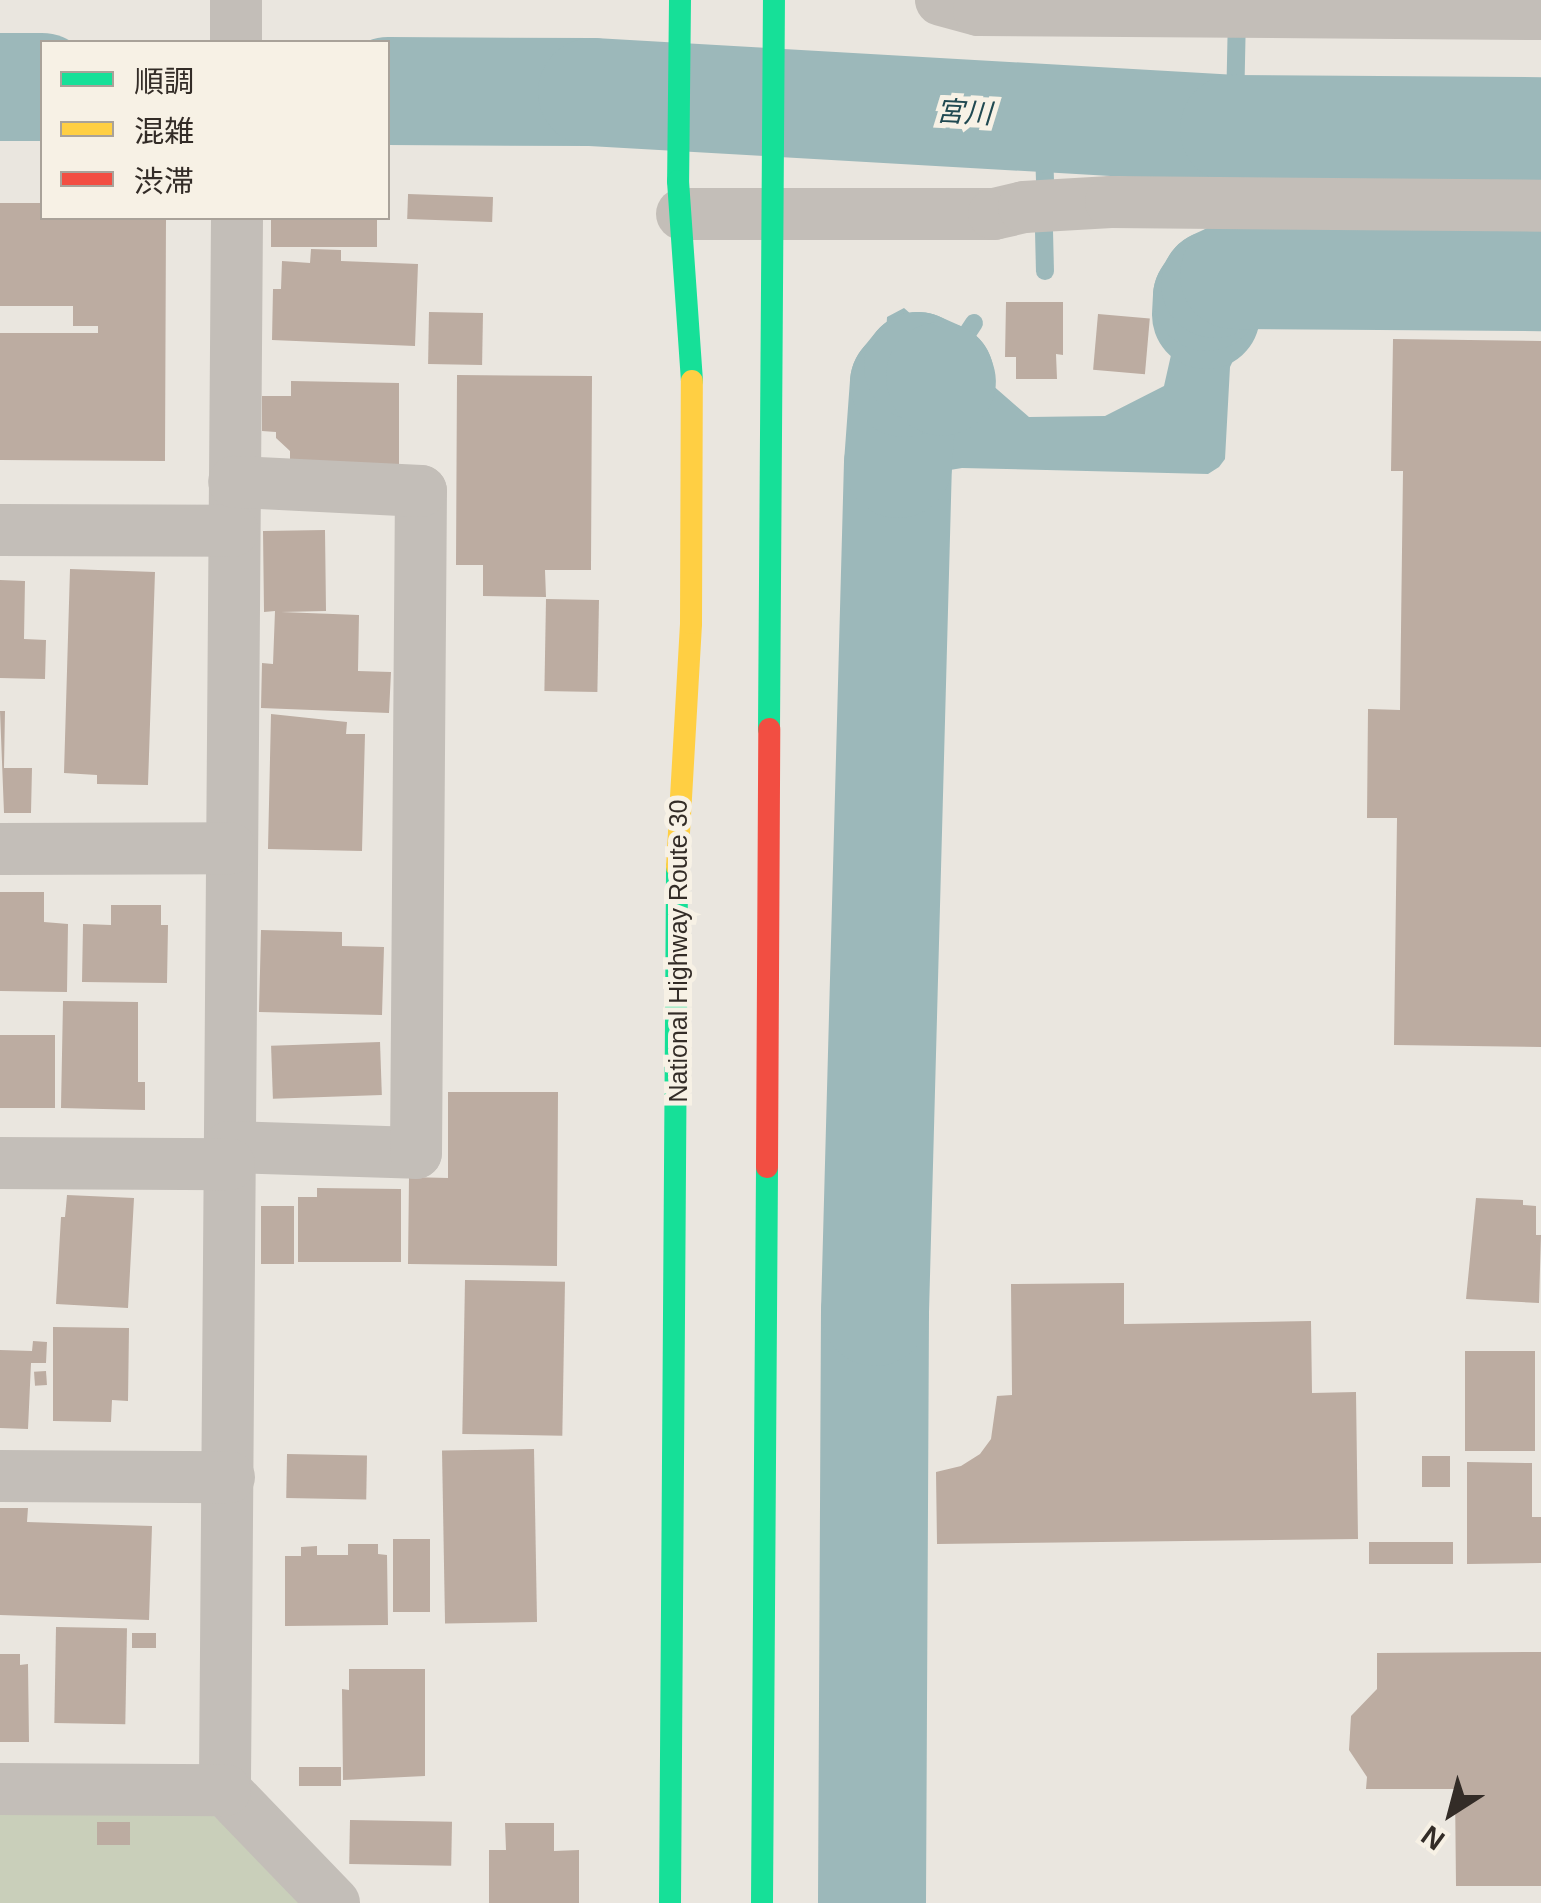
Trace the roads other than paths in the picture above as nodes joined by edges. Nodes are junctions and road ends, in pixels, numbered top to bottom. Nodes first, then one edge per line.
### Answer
1 (942, 0) edge
2 (680, 2) edge
3 (774, 2) edge
4 (1541, 14) edge
5 (680, 198) junction
6 (776, 200) junction
7 (1541, 206) edge
8 (237, 220) edge
9 (233, 507) junction
10 (0, 530) edge
11 (230, 848) junction
12 (0, 849) edge
13 (229, 1155) junction
14 (0, 1163) edge
15 (0, 1476) edge
16 (230, 1477) junction
17 (0, 1789) edge
18 (225, 1790) junction
19 (334, 1903) edge
20 (670, 1903) edge
21 (762, 1903) edge

1 - 4 street
2 - 5 highway, National Highway Route 30
3 - 6 highway
5 - 6 street
5 - 20 highway, National Highway Route 30
6 - 7 street
6 - 21 highway
8 - 9 street
9 - 10 street
9 - 11 street
9 - 13 street
11 - 12 street
11 - 13 street
13 - 14 street
13 - 16 street
15 - 16 street
16 - 18 street
17 - 18 street
18 - 19 street

